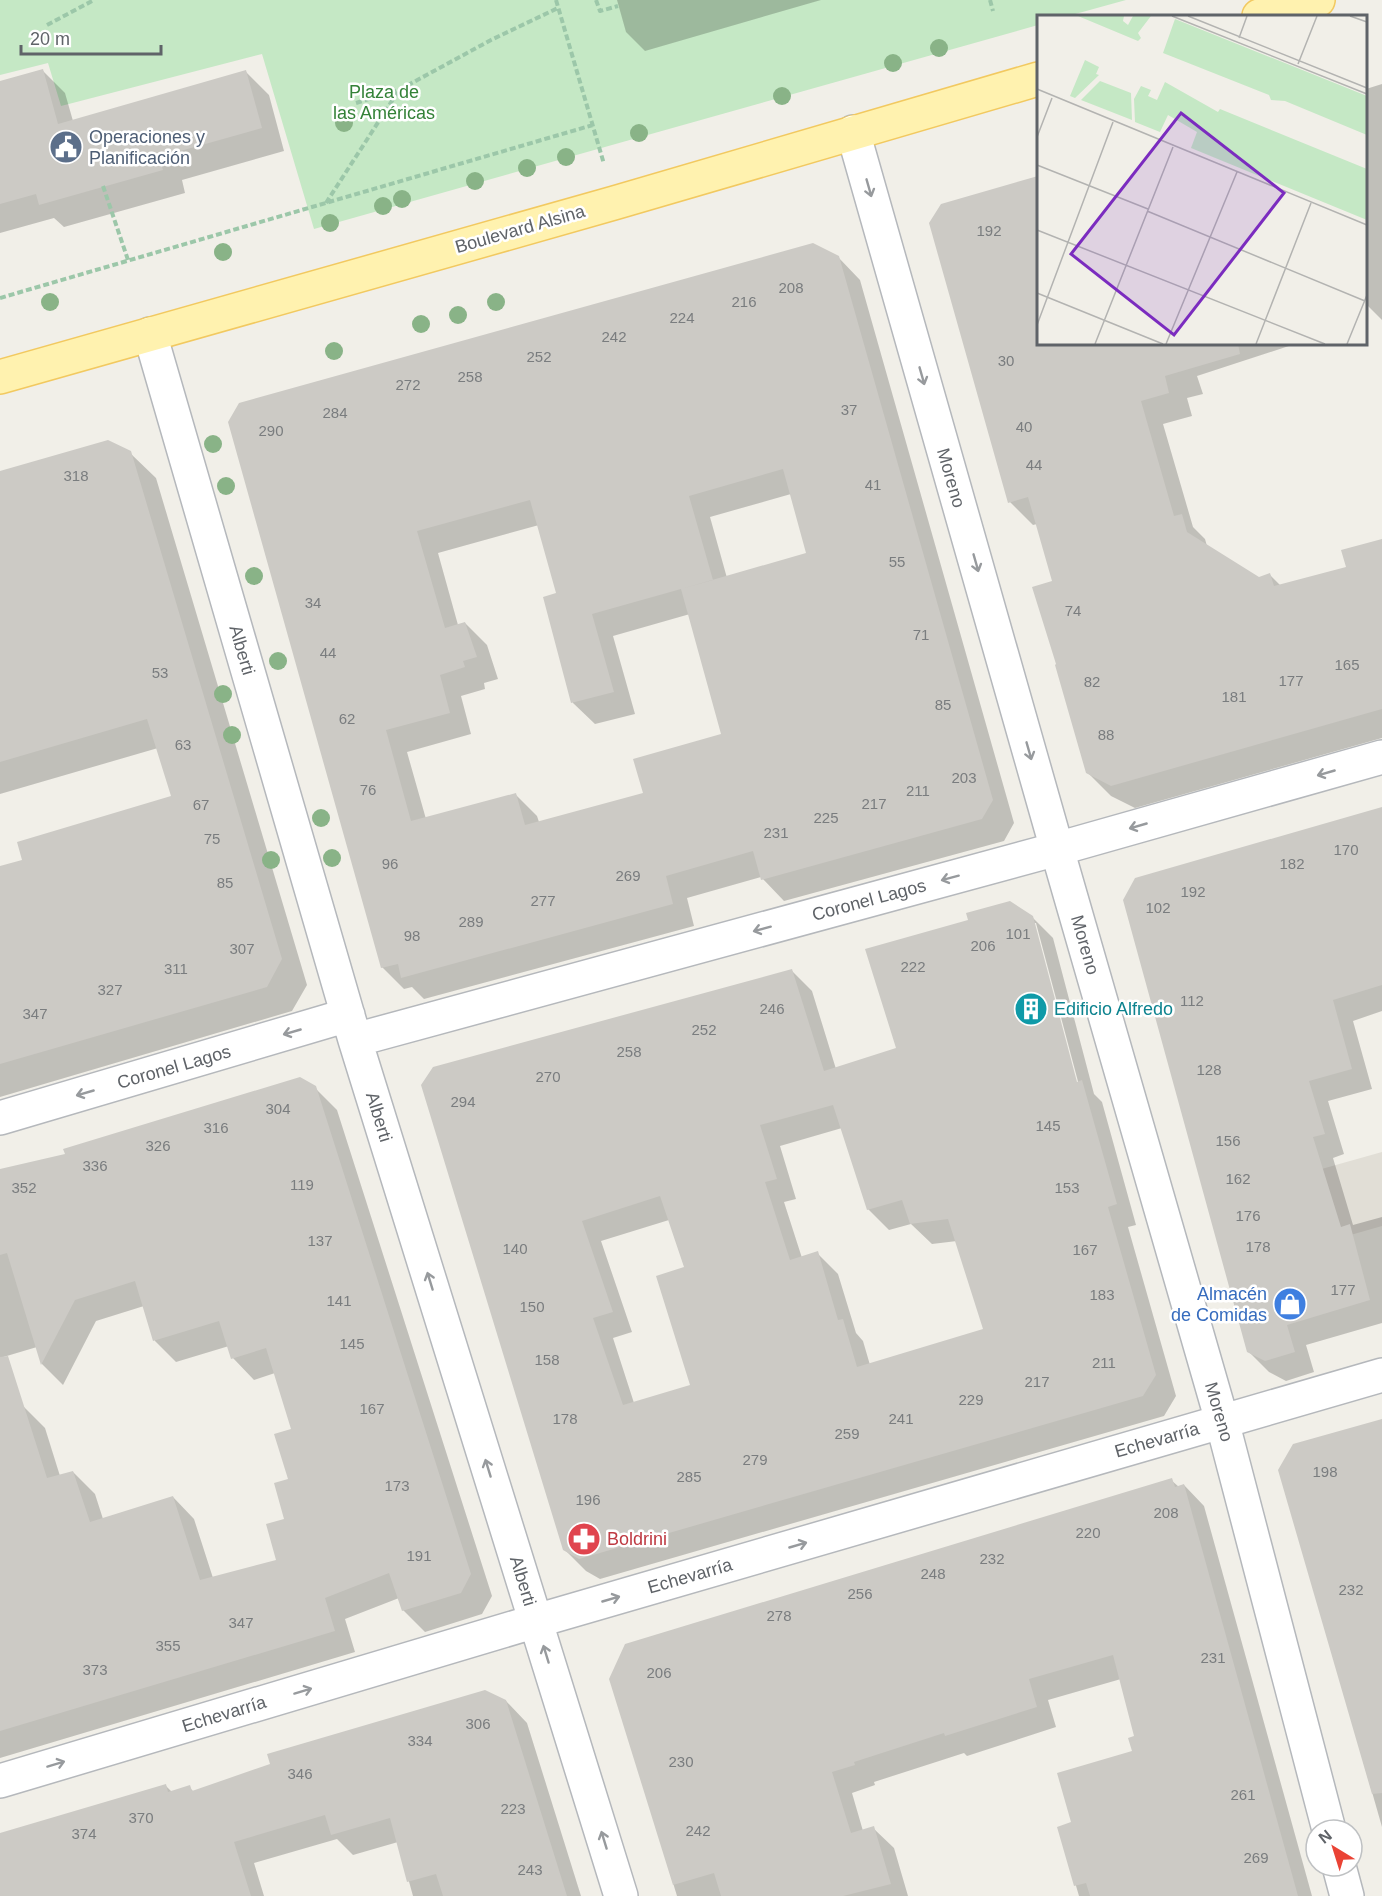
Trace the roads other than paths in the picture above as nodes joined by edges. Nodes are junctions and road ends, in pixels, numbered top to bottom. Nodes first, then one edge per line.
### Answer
1 (1317, 0) edge
2 (1263, 15) edge
3 (1037, 79) edge
4 (853, 132) junction
5 (150, 334) junction
6 (0, 377) edge
7 (1382, 757) edge
8 (1057, 849) junction
9 (352, 1027) junction
10 (0, 1118) edge
11 (1382, 1375) edge
12 (1222, 1421) junction
13 (536, 1621) junction
14 (0, 1781) edge
15 (1326, 1818) edge
16 (1342, 1878) edge
17 (621, 1896) edge
18 (1347, 1896) edge

1 - 2 main road
3 - 4 main road, Boulevard Alsina
4 - 5 main road, Boulevard Alsina
4 -> 8 street, Moreno
5 - 6 main road, Boulevard Alsina
5 - 9 street, Alberti
7 -> 8 street, Coronel Lagos
8 -> 9 street, Coronel Lagos
8 - 12 street, Moreno
9 -> 10 street, Coronel Lagos
13 -> 9 street, Alberti
11 - 12 street, Echevarría
13 -> 12 street, Echevarría
12 - 15 street, Moreno
14 -> 13 street, Echevarría
17 -> 13 street, Alberti
16 - 18 street

